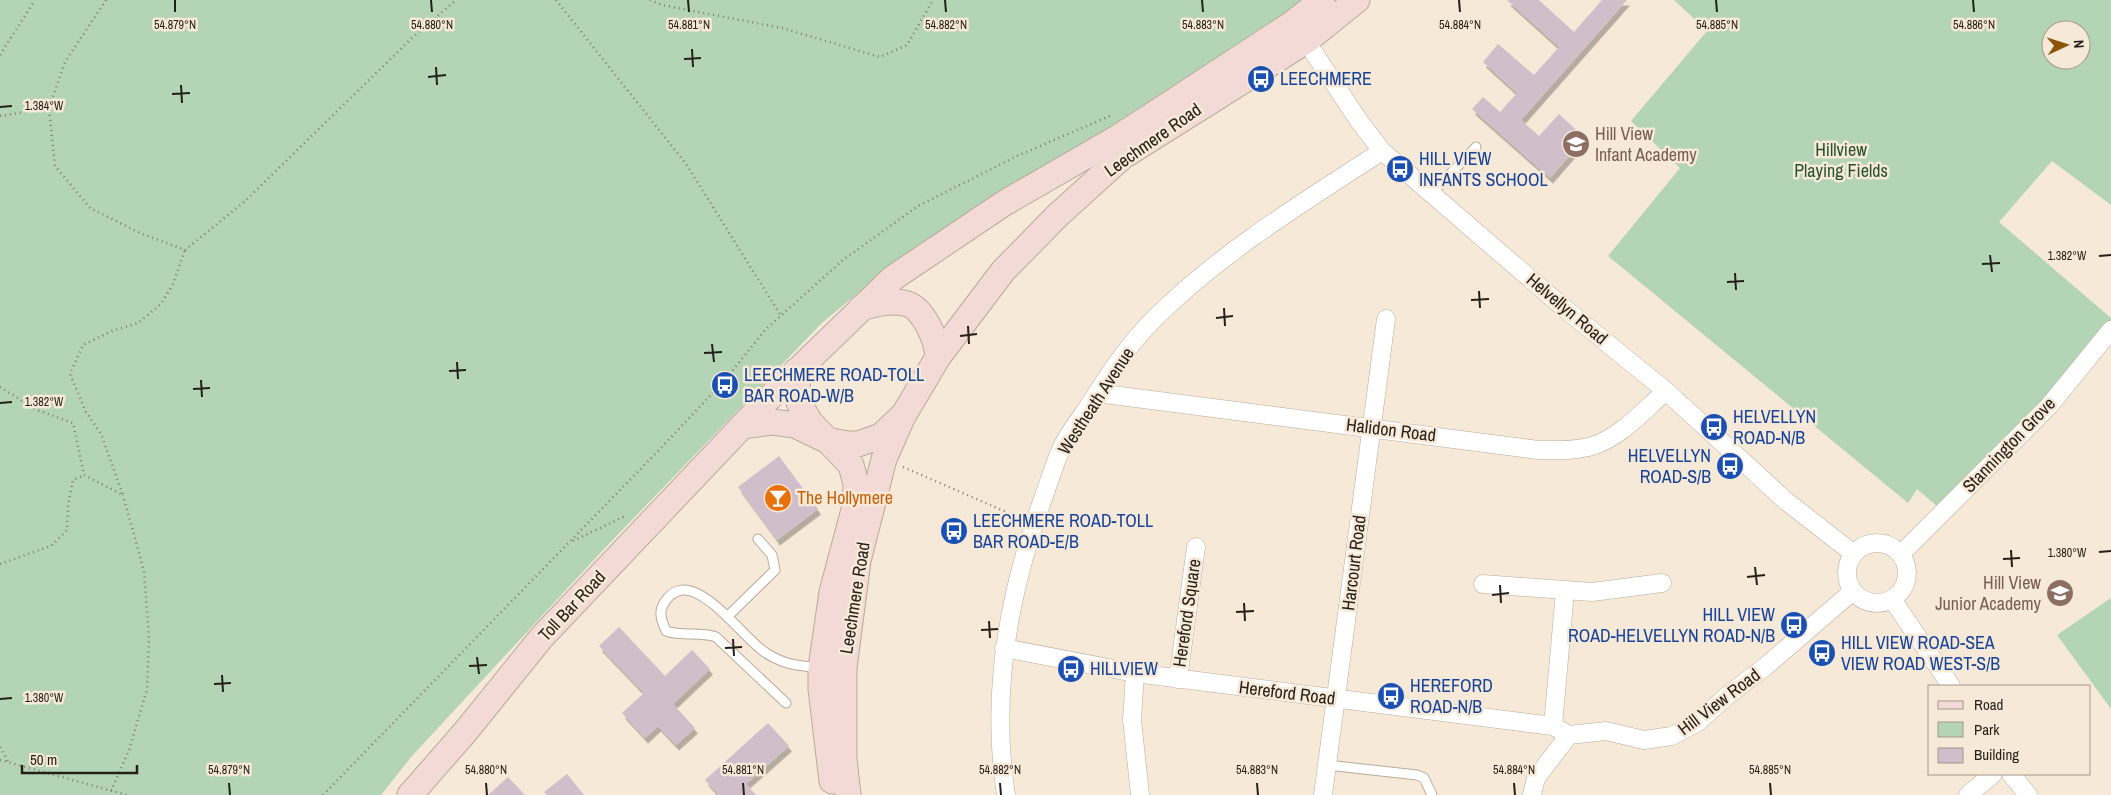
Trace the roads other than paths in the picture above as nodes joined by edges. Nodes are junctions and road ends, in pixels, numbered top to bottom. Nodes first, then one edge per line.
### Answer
1 (1322, 0) edge
2 (1357, 0) edge
3 (1299, 32) junction
4 (1476, 147) dead end
5 (1382, 151) junction
6 (1432, 193) junction
7 (861, 308) junction
8 (1386, 319) dead end
9 (2111, 330) edge
10 (938, 357) junction
11 (796, 371) junction
12 (1666, 390) junction
13 (1097, 393) junction
14 (768, 399) joint
15 (903, 416) junction
16 (742, 426) junction
17 (1372, 428) junction
18 (826, 440) junction
19 (758, 539) dead end
20 (1196, 547) dead end
21 (1854, 554) junction
22 (1901, 554) junction
23 (1662, 583) dead end
24 (1483, 584) dead end
25 (1565, 591) junction
26 (1853, 591) junction
27 (1892, 600) junction
28 (727, 617) junction
29 (1004, 648) junction
30 (820, 668) junction
31 (1135, 673) junction
32 (1178, 679) junction
33 (1950, 685) edge
34 (1337, 699) junction
35 (786, 703) dead end
36 (1553, 726) junction
37 (1569, 736) junction
38 (1327, 766) junction
39 (1992, 775) edge
40 (2011, 775) edge
41 (411, 795) edge
42 (834, 795) edge
43 (848, 795) edge
44 (1006, 795) edge
45 (1140, 795) edge
46 (1323, 795) edge
47 (1432, 795) edge
48 (1532, 795) edge
49 (1968, 795) edge
50 (2028, 795) edge

1 - 3 main road, Leechmere Road
2 - 3 main road, Leechmere Road
3 - 5 street, Helvellyn Road
3 - 7 main road, Leechmere Road
3 - 10 main road, Leechmere Road
4 - 6 lane
5 - 6 street, Helvellyn Road
5 - 13 street, Westheath Avenue
6 - 12 street, Helvellyn Road
7 - 10 main road
7 - 11 main road, Leechmere Road
8 - 17 street, Harcourt Road
9 - 22 street, Stannington Grove
10 - 15 main road, Leechmere Road
11 - 14 main road, Leechmere Road
11 - 18 main road, Leechmere Road
12 - 17 street, Halidon Road
12 - 21 street, Helvellyn Road
13 - 17 street, Halidon Road
13 - 29 street, Westheath Avenue
14 - 16 main road, Toll Bar Road
15 - 18 main road
15 - 43 main road, Leechmere Road
16 - 18 main road
16 - 41 main road, Toll Bar Road
17 - 34 street, Harcourt Road
18 - 30 main road, Leechmere Road
19 - 28 lane
20 - 32 street, Hereford Square
21 - 22 street
21 - 26 street
22 - 27 street
23 - 25 street
24 - 25 street
25 - 36 street
26 - 27 street
26 - 37 street, Hill View Road
27 - 33 street
28 - 30 lane
28 - 35 lane
29 - 31 street, Hereford Road
29 - 44 street, Westheath Avenue
30 - 42 main road, Leechmere Road
31 - 32 street, Hereford Road
31 - 45 street
32 - 34 street, Hereford Road
34 - 36 street, Hereford Road
34 - 38 street, Harcourt Road
36 - 37 street, Hereford Road
37 - 48 street
38 - 46 street, Harcourt Road
38 - 47 lane
39 - 49 street
40 - 50 street

